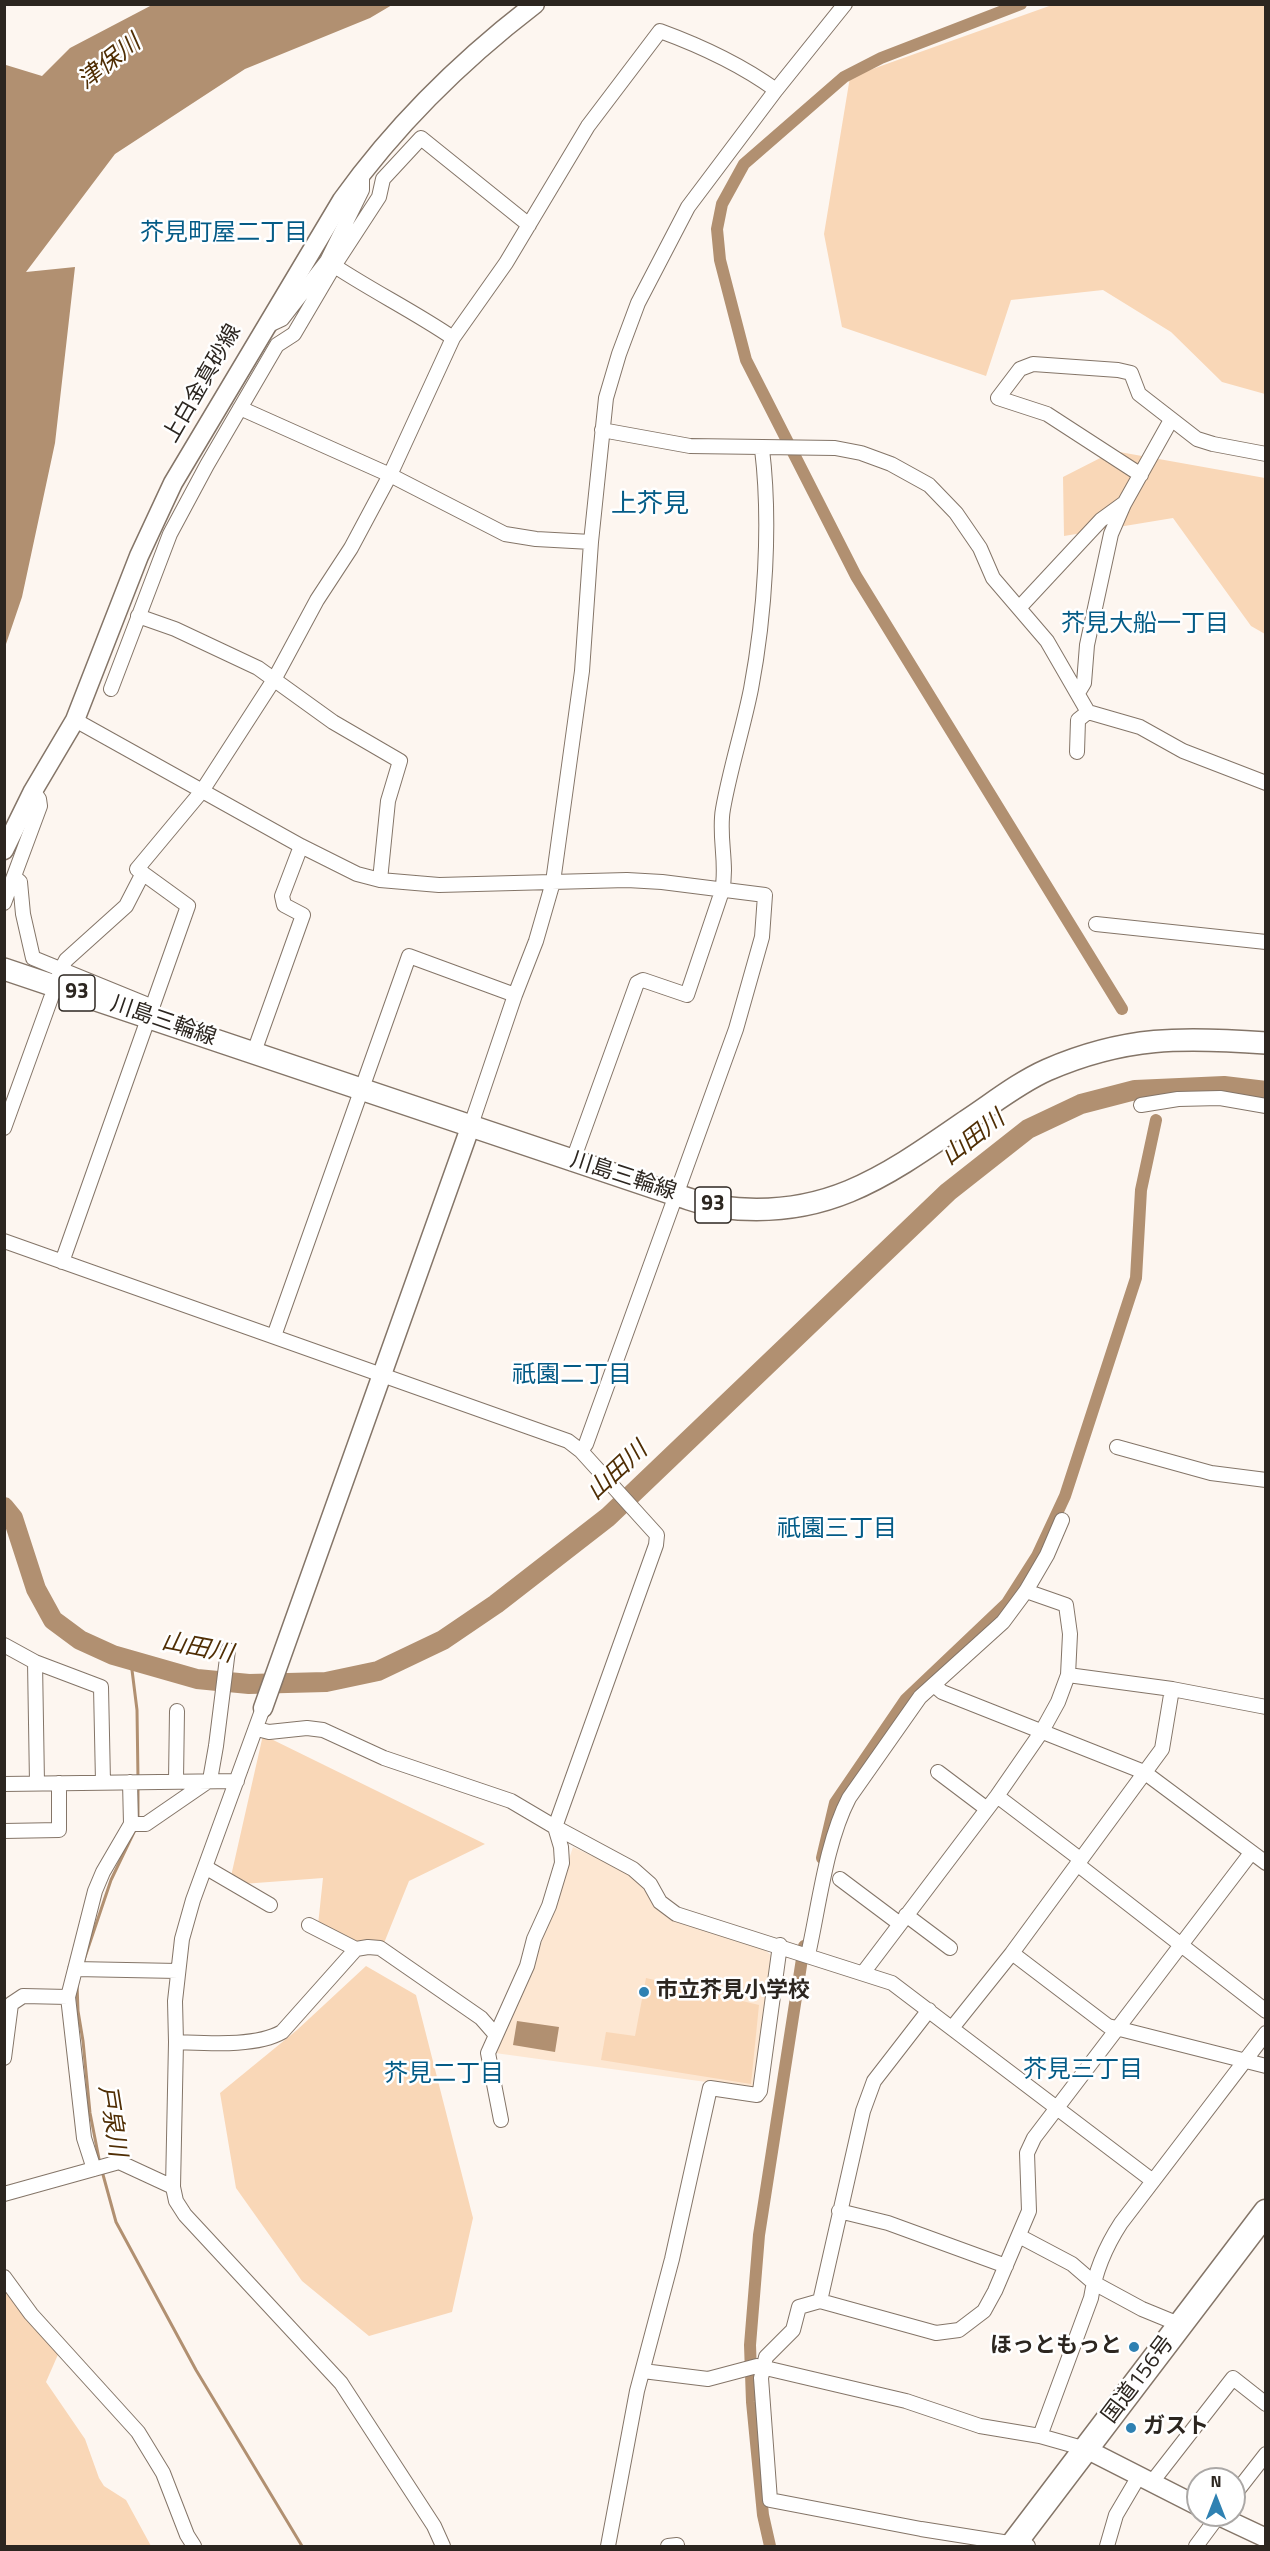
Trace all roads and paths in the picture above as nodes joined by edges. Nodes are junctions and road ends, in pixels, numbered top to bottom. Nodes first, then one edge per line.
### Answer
1 (535, 4) edge
2 (844, 4) edge
3 (776, 90) junction
4 (362, 172) junction
5 (529, 225) junction
6 (331, 264) junction
7 (264, 327) junction
8 (453, 338) junction
9 (240, 408) junction
10 (1171, 420) junction
11 (602, 430) junction
12 (762, 449) junction
13 (1266, 454) edge
14 (390, 475) junction
15 (1141, 475) junction
16 (1124, 504) junction
17 (591, 542) junction
18 (1019, 608) junction
19 (138, 616) junction
20 (274, 678) junction
21 (111, 688) dead end
22 (1078, 693) junction
23 (1088, 712) junction
24 (75, 720) junction
25 (1077, 752) dead end
26 (1266, 783) edge
27 (33, 791) junction
28 (202, 791) junction
29 (301, 846) junction
30 (4, 850) edge
31 (143, 873) junction
32 (14, 877) junction
33 (380, 880) junction
34 (553, 882) junction
35 (722, 891) junction
36 (4, 903) edge
37 (1096, 924) dead end
38 (1266, 942) edge
39 (4, 969) edge
40 (60, 970) junction
41 (515, 995) junction
42 (51, 998) dead end
43 (151, 1012) junction
44 (1266, 1043) edge
45 (254, 1052) junction
46 (360, 1088) junction
47 (1141, 1105) dead end
48 (1266, 1106) edge
49 (471, 1125) junction
50 (4, 1128) edge
51 (573, 1161) junction
52 (676, 1195) junction
53 (4, 1241) edge
54 (62, 1262) junction
55 (274, 1336) junction
56 (380, 1375) junction
57 (1117, 1447) dead end
58 (581, 1451) junction
59 (1266, 1480) edge
60 (1062, 1520) dead end
61 (1026, 1591) junction
62 (4, 1646) edge
63 (227, 1655) dead end
64 (35, 1662) junction
65 (1068, 1676) junction
66 (934, 1685) junction
67 (1172, 1689) junction
68 (1266, 1707) edge
69 (263, 1708) joint
70 (177, 1711) dead end
71 (257, 1729) junction
72 (1042, 1731) junction
73 (1144, 1772) junction
74 (938, 1773) dead end
75 (176, 1780) junction
76 (210, 1780) junction
77 (137, 1781) junction
78 (237, 1781) junction
79 (103, 1782) junction
80 (37, 1783) junction
81 (59, 1783) junction
82 (4, 1784) edge
83 (997, 1796) junction
84 (987, 1809) junction
85 (136, 1824) junction
86 (555, 1827) junction
87 (4, 1832) edge
88 (1251, 1853) junction
89 (1078, 1862) junction
90 (1266, 1863) edge
91 (205, 1867) junction
92 (840, 1879) dead end
93 (270, 1905) dead end
94 (903, 1920) junction
95 (309, 1925) dead end
96 (780, 1945) junction
97 (1181, 1945) junction
98 (950, 1948) dead end
99 (356, 1949) junction
100 (1012, 1953) junction
101 (808, 1955) junction
102 (75, 1969) junction
103 (178, 1971) junction
104 (864, 1973) junction
105 (68, 1997) junction
106 (929, 2010) junction
107 (1266, 2011) edge
108 (952, 2028) junction
109 (1118, 2029) junction
110 (1266, 2032) edge
111 (495, 2034) junction
112 (176, 2042) junction
113 (4, 2058) edge
114 (1244, 2061) junction
115 (1266, 2066) edge
116 (1058, 2109) junction
117 (501, 2120) dead end
118 (100, 2167) junction
119 (1153, 2181) junction
120 (173, 2187) junction
121 (4, 2194) edge
122 (838, 2211) junction
123 (1266, 2212) edge
124 (1019, 2236) junction
125 (1006, 2266) junction
126 (4, 2277) edge
127 (1094, 2283) junction
128 (820, 2301) junction
129 (1181, 2325) junction
130 (755, 2368) junction
131 (643, 2371) junction
132 (1266, 2404) edge
133 (1040, 2436) junction
134 (1086, 2449) junction
135 (1266, 2454) edge
136 (1145, 2479) junction
137 (1246, 2480) edge
138 (1186, 2500) edge
139 (1210, 2527) edge
140 (1243, 2527) edge
141 (1266, 2538) edge
142 (1018, 2546) edge
143 (194, 2547) edge
144 (443, 2547) edge
145 (608, 2547) edge
146 (668, 2547) edge
147 (676, 2547) edge
148 (1107, 2547) edge
149 (1196, 2547) edge

1 - 4 main road, 上白金真砂線
2 - 3 street
3 - 5 street
3 - 11 street
4 - 6 street
4 - 7 main road, 上白金真砂線
5 - 6 street
5 - 8 street
6 - 7 street
6 - 8 street
6 - 9 street
7 - 24 main road, 上白金真砂線
8 - 14 street
9 - 14 street
9 - 19 street
10 - 13 street
10 - 15 street
10 - 15 street
11 - 12 street
11 - 17 street
12 - 18 street
12 - 35 street
14 - 17 street
14 - 20 street
15 - 16 street
16 - 18 street
16 - 22 street
17 - 34 street
18 - 22 street
19 - 20 street
19 - 21 street
20 - 28 street
20 - 33 street
22 - 23 street
23 - 25 street
23 - 26 street
24 - 27 main road, 上白金真砂線
24 - 28 street
27 - 30 main road, 上白金真砂線
27 - 32 street
28 - 29 street
28 - 31 street
29 - 33 street
29 - 45 street
31 - 40 street
31 - 43 street
32 - 36 street
32 - 40 street
33 - 34 street
34 - 35 street
34 - 41 street
35 - 51 street
35 - 52 street
37 - 38 street
39 - 43 main road, 川島三輪線 / 93
40 - 43 street
41 - 46 street
41 - 49 street
42 - 50 street
43 - 45 main road, 川島三輪線 / 93
43 - 54 street
44 - 52 main road, 川島三輪線 / 93
45 - 46 main road, 川島三輪線 / 93
46 - 49 main road, 川島三輪線 / 93
46 - 55 street
47 - 48 street
49 - 51 main road, 川島三輪線 / 93
49 - 56 main road
51 - 52 main road, 川島三輪線 / 93
52 - 58 street
53 - 54 street
54 - 55 street
55 - 56 street
56 - 58 street
56 - 69 main road
57 - 59 street
58 - 86 street
60 - 61 street
61 - 65 street
61 - 66 street
62 - 64 street
63 - 76 street
64 - 79 street
64 - 80 street
65 - 67 street
65 - 72 street
66 - 72 street
66 - 101 street
67 - 68 street
67 - 73 street
69 - 71 street
70 - 75 street
71 - 78 street
71 - 86 street
72 - 73 street
72 - 83 street
73 - 88 street
73 - 89 street
74 - 84 street
75 - 76 street
75 - 77 street
76 - 78 street
76 - 85 street
77 - 79 street
77 - 85 street
78 - 91 street
79 - 81 street
80 - 81 street
80 - 82 street
81 - 87 street
83 - 84 street
83 - 89 street
84 - 94 street
85 - 102 street
86 - 96 street
86 - 111 street
88 - 90 street
88 - 97 street
89 - 97 street
89 - 100 street
91 - 93 street
91 - 103 street
92 - 94 street
94 - 98 street
94 - 104 street
95 - 99 street
96 - 101 street
96 - 131 street
97 - 107 street
97 - 109 street
99 - 111 street
99 - 112 street
100 - 108 street
100 - 109 street
101 - 104 street
102 - 103 street
102 - 105 street
103 - 112 street
104 - 106 street
105 - 113 street
105 - 118 street
106 - 108 street
106 - 122 street
108 - 116 street
109 - 114 street
109 - 116 street
110 - 114 street
111 - 117 street
112 - 120 street
114 - 115 street
114 - 119 street
116 - 119 street
116 - 124 street
118 - 120 street
118 - 121 street
119 - 127 street
120 - 144 street
122 - 125 street
122 - 128 street
123 - 129 highway, 国道156号
124 - 125 street
124 - 127 street
125 - 128 street
126 - 143 street
127 - 129 street
127 - 133 street
128 - 130 street
129 - 134 highway, 国道156号
130 - 131 street
130 - 133 street
130 - 142 street
131 - 145 street
132 - 136 street
133 - 134 street
134 - 136 main road
134 - 142 highway, 国道156号
135 - 137 street
136 - 138 main road
136 - 148 street
139 - 149 street
140 - 141 main road
146 - 147 street

